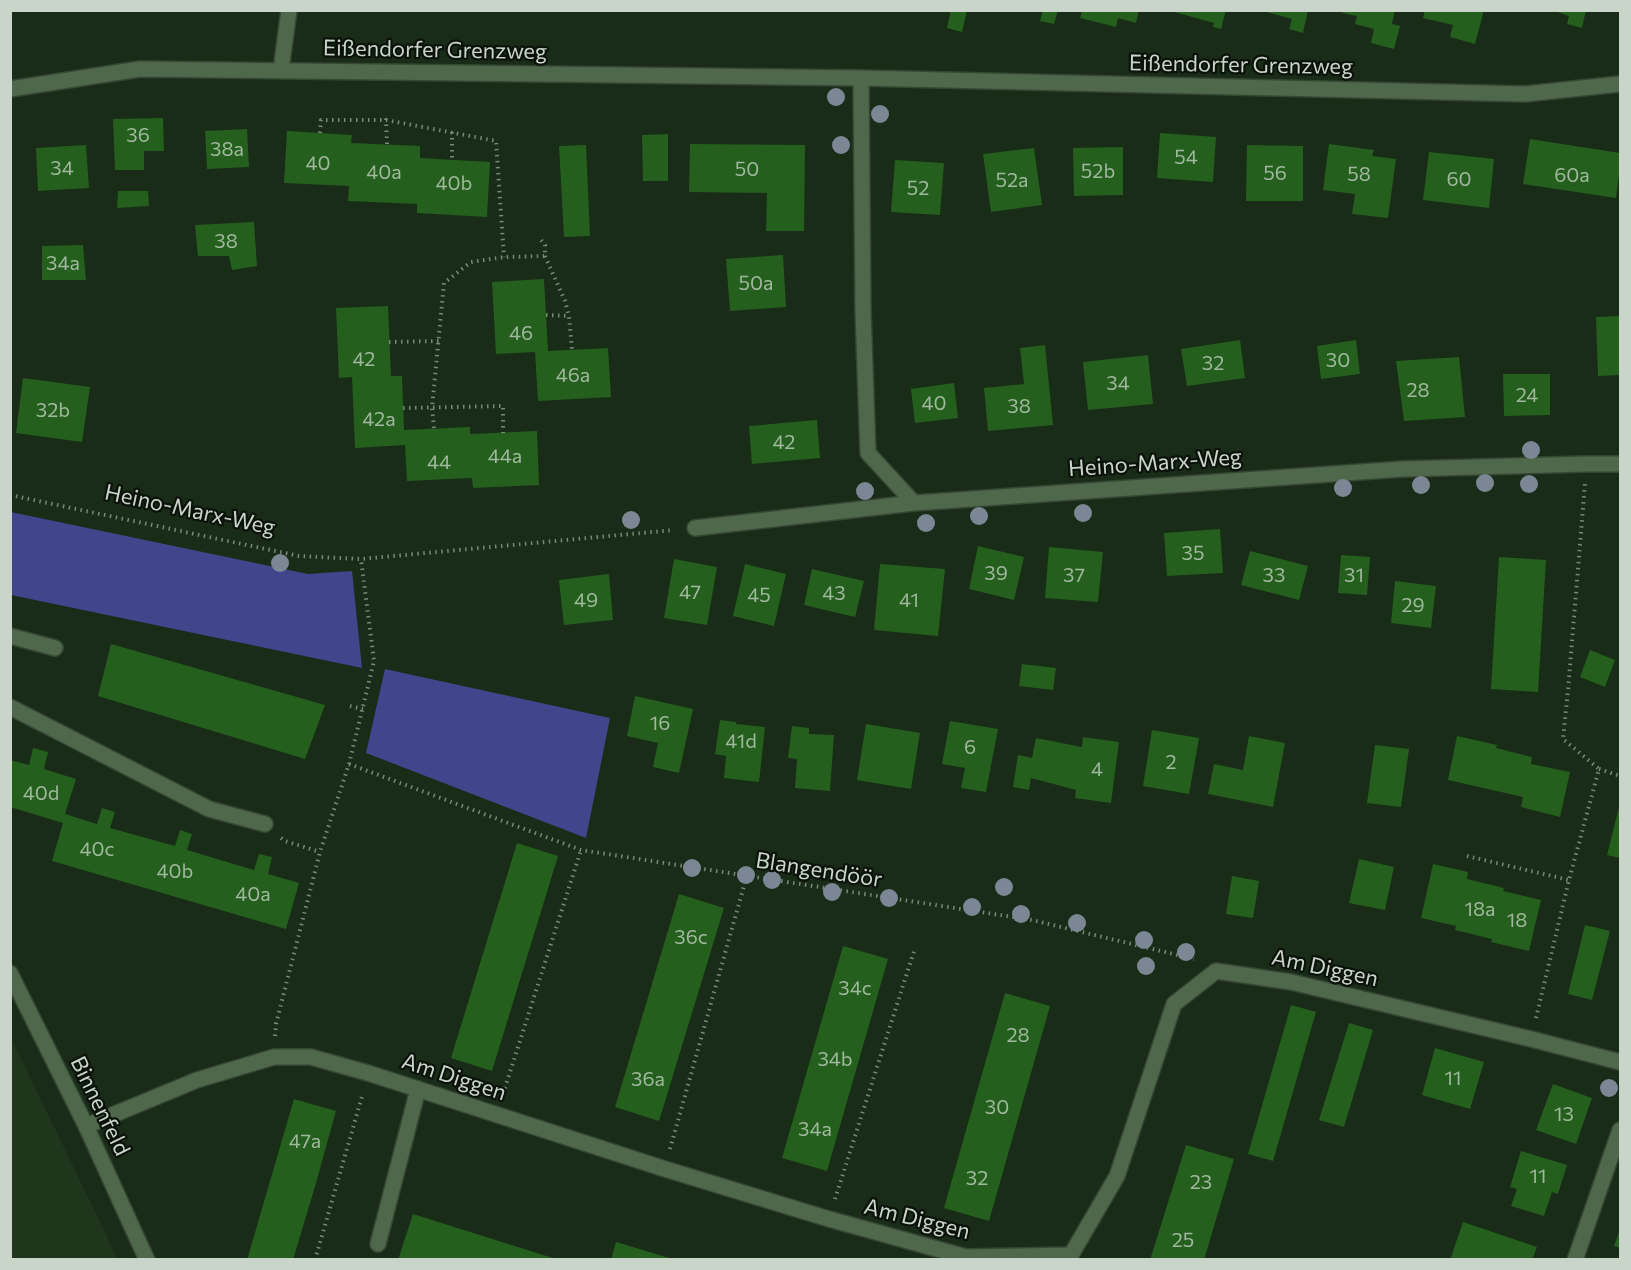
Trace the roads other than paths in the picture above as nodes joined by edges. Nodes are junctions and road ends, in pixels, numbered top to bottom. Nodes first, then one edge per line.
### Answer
1 (289, 10) edge
2 (281, 70) junction
3 (861, 78) junction
4 (1620, 84) edge
5 (10, 89) edge
6 (1620, 464) edge
7 (914, 503) junction
8 (695, 528) road end
9 (10, 636) edge
10 (55, 648) dead end
11 (10, 707) edge
12 (265, 824) road end
13 (10, 973) edge
14 (1620, 1062) edge
15 (418, 1089) junction
16 (86, 1126) junction
17 (1620, 1130) edge
18 (378, 1244) dead end
19 (147, 1260) edge
20 (1575, 1260) edge

1 - 2 street
2 - 3 street, Eißendorfer Grenzweg
2 - 5 street, Eißendorfer Grenzweg
3 - 4 street, Eißendorfer Grenzweg
3 - 7 street
6 - 7 street, Heino-Marx-Weg
7 - 8 street, Heino-Marx-Weg
9 - 10 street
11 - 12 street
13 - 16 street, Binnenfeld
14 - 15 street, Am Diggen
15 - 16 street, Am Diggen
15 - 18 street
16 - 19 street, Binnenfeld
17 - 20 street

